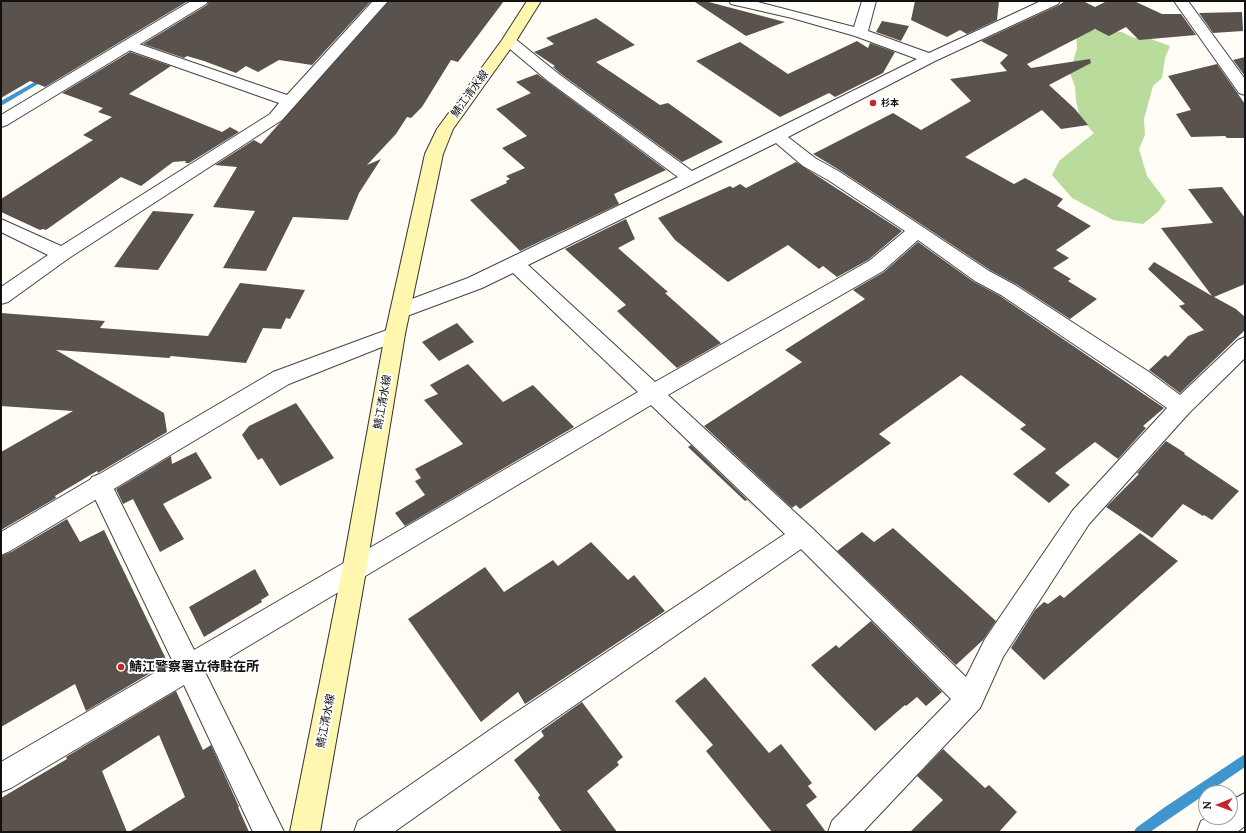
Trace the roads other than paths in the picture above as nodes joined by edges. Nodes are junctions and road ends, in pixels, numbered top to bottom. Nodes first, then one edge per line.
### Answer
1 (201, 1) edge
2 (381, 1) edge
3 (534, 1) edge
4 (736, 1) edge
5 (870, 1) edge
6 (1053, 1) edge
7 (1181, 1) edge
8 (860, 33) junction
9 (509, 41) junction
10 (128, 44) junction
11 (930, 58) junction
12 (1245, 90) edge
13 (288, 101) junction
14 (1, 122) edge
15 (777, 136) junction
16 (690, 178) junction
17 (1, 225) edge
18 (917, 231) junction
19 (62, 254) junction
20 (515, 264) junction
21 (1, 297) edge
22 (400, 311) junction
23 (395, 334) junction
24 (1245, 345) edge
25 (654, 393) junction
26 (1181, 407) junction
27 (100, 484) junction
28 (803, 535) junction
29 (1, 544) edge
30 (354, 571) junction
31 (188, 667) junction
32 (970, 699) junction
33 (1, 778) edge
34 (1245, 808) edge
35 (269, 832) edge
36 (305, 832) edge
37 (369, 832) edge
38 (844, 832) edge
39 (1212, 832) edge

1 - 10 street
2 - 13 street
3 - 9 main road, 鯖江清水線
4 - 8 street
5 - 8 street
6 - 11 street
7 - 12 street
8 - 11 street
9 - 16 street
9 - 22 main road, 鯖江清水線
10 - 13 street
10 - 14 street
11 - 15 street
13 - 19 street
15 - 16 street
15 - 18 street
16 - 20 street
17 - 19 street
18 - 25 street
18 - 26 street
19 - 21 street
20 - 22 street
20 - 25 street
22 - 23 main road, 鯖江清水線
23 - 27 street
23 - 30 main road, 鯖江清水線
24 - 26 street
25 - 28 street
25 - 30 street
26 - 32 street
27 - 29 street
27 - 31 street
28 - 32 street
28 - 37 street
30 - 31 street
30 - 36 main road, 鯖江清水線
31 - 33 street
31 - 35 street
32 - 38 street
34 - 39 street

